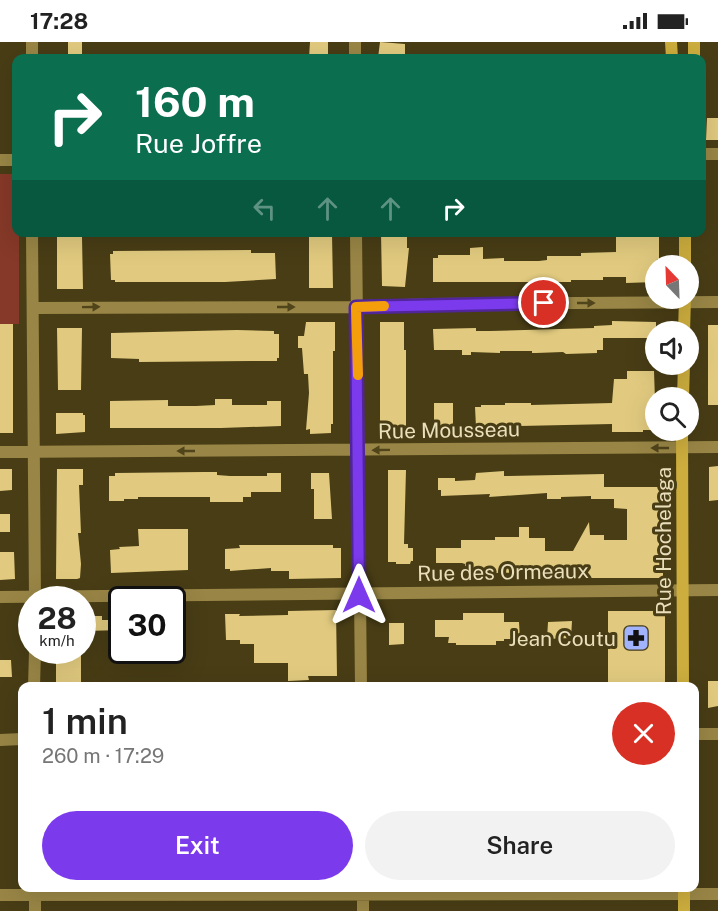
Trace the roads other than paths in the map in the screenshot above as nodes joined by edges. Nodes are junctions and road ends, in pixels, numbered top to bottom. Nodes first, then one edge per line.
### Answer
1 (32, 237) edge
2 (357, 237) edge
3 (685, 237) edge
4 (685, 255) edge
5 (645, 301) edge
6 (699, 301) edge
7 (718, 302) edge
8 (356, 307) junction
9 (33, 308) junction
10 (682, 441) edge
11 (718, 447) edge
12 (682, 448) junction
13 (359, 451) junction
14 (0, 452) edge
15 (34, 452) junction
16 (35, 586) edge
17 (682, 590) junction
18 (718, 590) edge
19 (359, 595) junction
20 (0, 597) edge
21 (18, 598) edge
22 (96, 598) edge
23 (34, 664) edge
24 (34, 682) edge
25 (360, 682) edge
26 (683, 682) edge
27 (699, 734) edge
28 (718, 734) edge
29 (0, 740) edge
30 (18, 740) edge
31 (35, 892) edge
32 (363, 892) edge
33 (684, 892) edge
34 (695, 892) edge
35 (718, 894) edge
36 (0, 895) edge
37 (35, 911) edge
38 (363, 911) edge
39 (684, 911) edge

1 - 9 street
2 - 8 street
3 - 4 main road
8 -> 5 street
6 - 7 street
9 -> 8 street
8 - 13 street
9 - 15 street
10 - 12 main road, Rue Hochelaga
11 - 12 street, Rue Mousseau
12 -> 13 street, Rue Mousseau
12 - 17 main road, Rue Hochelaga
13 -> 15 street, Rue Mousseau
13 - 19 street
14 - 15 street, Rue Mousseau
15 - 16 street
17 - 18 street, Rue des Ormeaux
17 - 19 street, Rue des Ormeaux
17 - 26 main road, Rue Hochelaga
19 - 22 street, Rue des Ormeaux
19 - 25 street
20 - 21 street, Rue des Ormeaux
23 - 24 street
27 - 28 street
29 - 30 street
31 - 36 street
31 - 37 street
32 - 38 street
33 - 39 main road
34 - 35 street

